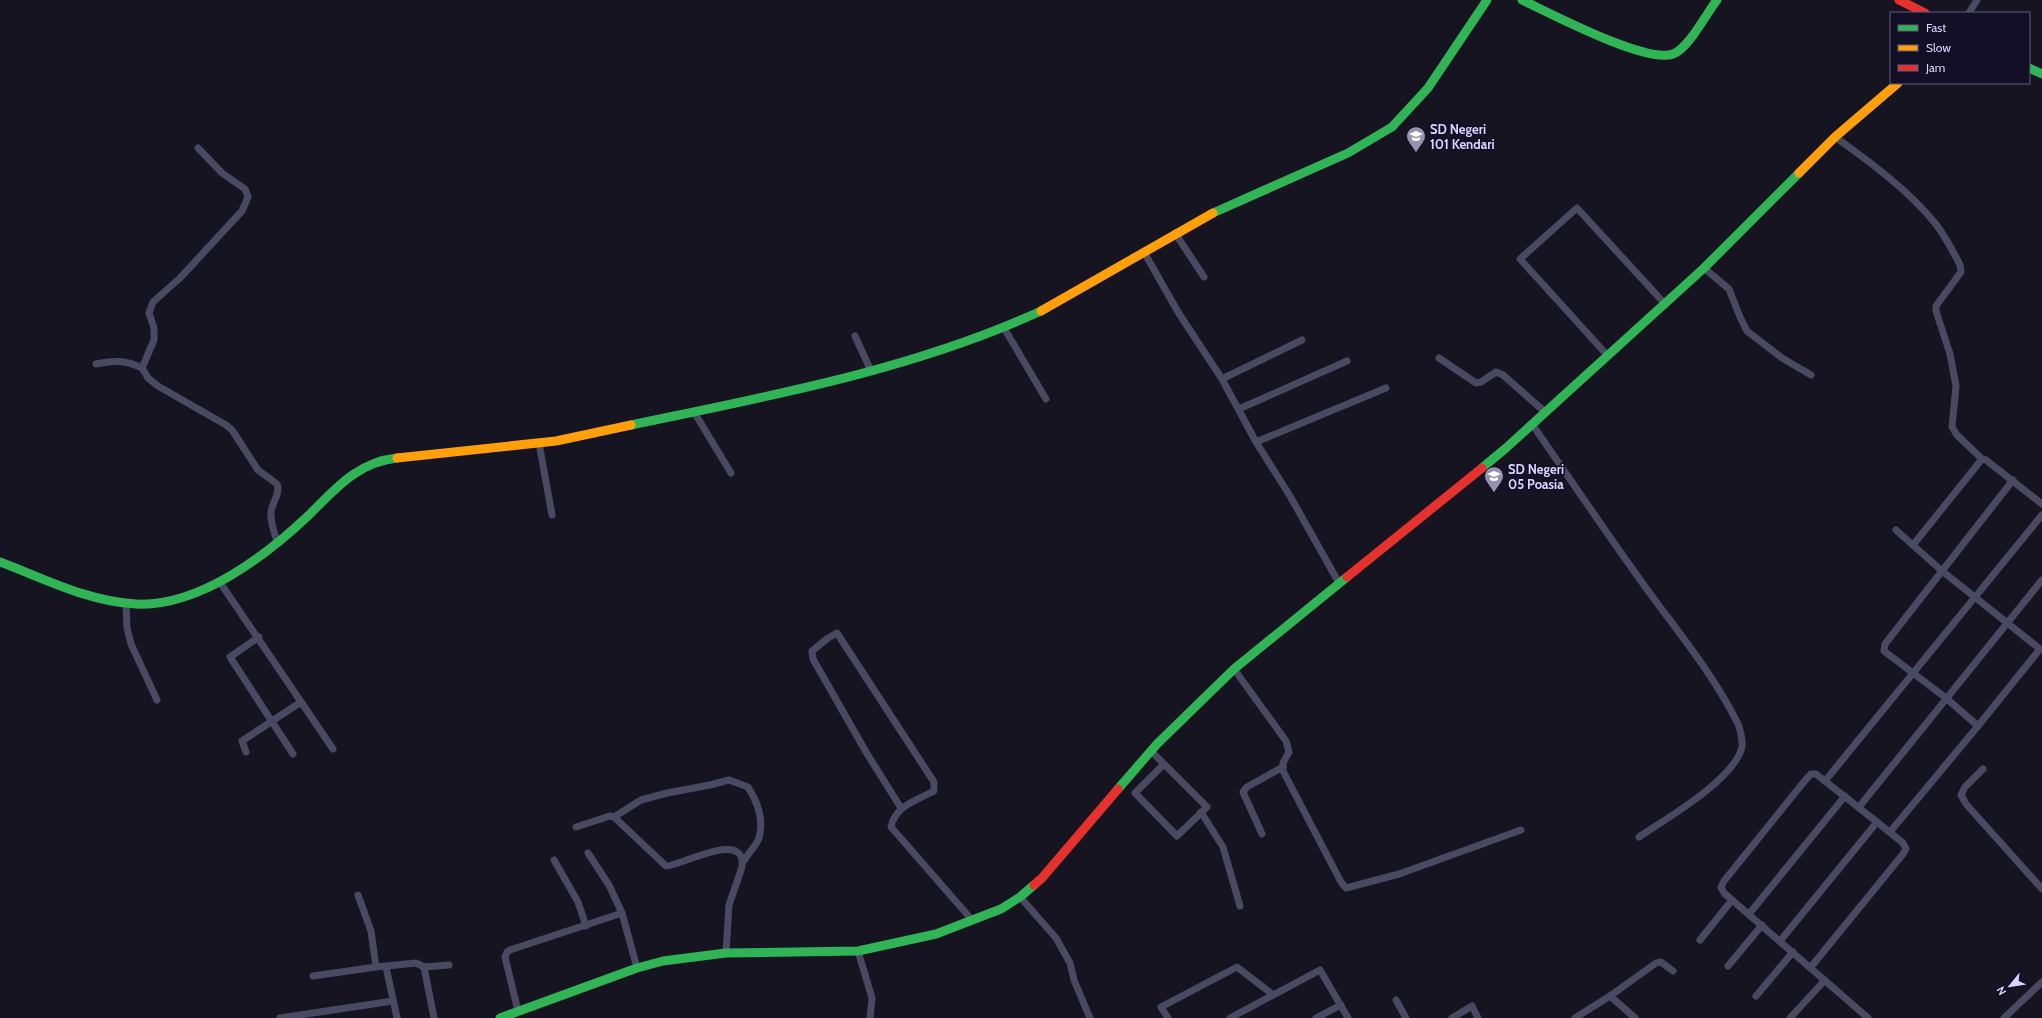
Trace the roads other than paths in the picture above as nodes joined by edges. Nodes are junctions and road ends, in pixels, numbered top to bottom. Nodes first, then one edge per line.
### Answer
1 (1487, 0) edge
2 (1717, 0) edge
3 (1899, 0) edge
4 (1977, 0) edge
5 (1526, 1) edge
6 (1922, 12) edge
7 (1970, 12) edge
8 (2030, 68) edge
9 (2042, 74) edge
10 (1897, 84) edge
11 (1835, 137) junction
12 (198, 148) dead end
13 (1175, 233) junction
14 (1144, 252) junction
15 (1704, 268) junction
16 (1204, 277) dead end
17 (1665, 304) junction
18 (1004, 328) junction
19 (855, 336) dead end
20 (1302, 340) dead end
21 (1608, 356) junction
22 (1439, 358) dead end
23 (1346, 361) dead end
24 (96, 364) dead end
25 (142, 368) junction
26 (871, 371) junction
27 (1811, 375) dead end
28 (1222, 379) junction
29 (1386, 388) dead end
30 (1046, 399) dead end
31 (1239, 409) junction
32 (694, 412) junction
33 (1546, 412) junction
34 (1532, 424) junction
35 (1256, 442) junction
36 (539, 443) junction
37 (1982, 459) junction
38 (731, 473) dead end
39 (2013, 480) junction
40 (2042, 504) edge
41 (552, 515) dead end
42 (2042, 515) edge
43 (1896, 530) dead end
44 (277, 540) junction
45 (1913, 545) junction
46 (0, 562) edge
47 (1942, 571) junction
48 (2042, 580) edge
49 (219, 582) junction
50 (1339, 583) junction
51 (1975, 597) junction
52 (126, 603) junction
53 (2006, 623) junction
54 (259, 637) junction
55 (2041, 649) edge
56 (1234, 669) junction
57 (1913, 672) junction
58 (1946, 698) junction
59 (157, 700) dead end
60 (301, 702) junction
61 (272, 722) junction
62 (1978, 726) junction
63 (333, 748) dead end
64 (1151, 751) junction
65 (246, 752) dead end
66 (293, 754) dead end
67 (1164, 764) junction
68 (1283, 767) junction
69 (1983, 769) dead end
70 (1826, 781) junction
71 (1845, 796) junction
72 (1859, 807) junction
73 (901, 808) junction
74 (1201, 812) junction
75 (614, 816) junction
76 (1878, 822) junction
77 (576, 827) dead end
78 (1521, 830) dead end
79 (1890, 832) junction
80 (1262, 834) dead end
81 (1639, 837) dead end
82 (588, 853) dead end
83 (554, 860) dead end
84 (743, 862) junction
85 (2042, 890) edge
86 (358, 895) dead end
87 (1020, 897) junction
88 (1732, 900) junction
89 (1240, 906) dead end
90 (622, 913) junction
91 (1750, 914) junction
92 (972, 920) junction
93 (1762, 925) junction
94 (586, 926) junction
95 (1700, 940) dead end
96 (1780, 941) junction
97 (858, 951) junction
98 (1793, 952) junction
99 (726, 953) junction
100 (449, 965) dead end
101 (1728, 966) dead end
102 (376, 967) junction
103 (386, 967) junction
104 (424, 967) junction
105 (1811, 967) junction
106 (637, 968) junction
107 (1673, 971) dead end
108 (313, 976) dead end
109 (1825, 980) junction
110 (2042, 982) edge
111 (1272, 994) junction
112 (1610, 996) junction
113 (1756, 996) dead end
114 (1396, 1000) dead end
115 (393, 1001) junction
116 (1341, 1005) junction
117 (518, 1011) junction
118 (505, 1017) edge
119 (280, 1018) edge
120 (397, 1018) edge
121 (434, 1018) edge
122 (870, 1018) edge
123 (1090, 1018) edge
124 (1168, 1018) edge
125 (1230, 1018) edge
126 (1316, 1018) edge
127 (1348, 1018) edge
128 (1406, 1018) edge
129 (1452, 1018) edge
130 (1478, 1018) edge
131 (1574, 1018) edge
132 (1635, 1018) edge
133 (1790, 1018) edge
134 (1868, 1018) edge
135 (2004, 1018) edge

1 - 13 street
2 - 5 street
3 - 6 street
4 - 7 street
8 - 9 street
10 - 11 street
11 - 15 street
11 - 37 street
12 - 25 street
13 - 14 street
13 - 16 street
14 - 18 street
14 - 28 street
15 - 17 street
15 - 27 street
17 - 21 street
17 - 21 street
18 - 26 street
18 - 30 street
19 - 26 street
20 - 28 street
21 - 33 street
22 - 33 street
23 - 31 street
24 - 25 street
25 - 44 street
26 - 32 street
28 - 31 street
29 - 35 street
31 - 35 street
32 - 36 street
32 - 38 street
33 - 34 street
34 - 50 street
34 - 81 street
35 - 50 street
36 - 41 street
36 - 44 street
37 - 39 street
37 - 45 street
39 - 40 street
39 - 47 street
42 - 51 street
43 - 45 street
44 - 49 street
45 - 47 street
46 - 52 street
47 - 51 street
47 - 57 street
48 - 53 street
49 - 52 street
49 - 54 street
50 - 56 street
51 - 53 street
51 - 57 street
52 - 59 street
53 - 55 street
53 - 58 street
54 - 60 street
54 - 61 street
55 - 62 street
56 - 64 street
56 - 68 street
57 - 58 street
57 - 70 street
58 - 62 street
58 - 72 street
60 - 61 street
60 - 63 street
61 - 65 street
61 - 66 street
62 - 79 street
64 - 67 street
64 - 87 street
67 - 74 street
67 - 74 street
68 - 78 street
68 - 80 street
69 - 85 street
70 - 71 street
70 - 88 street
71 - 72 street
71 - 91 street
72 - 76 street
73 - 73 street
73 - 92 street
74 - 89 street
75 - 77 street
75 - 84 street
75 - 84 street
76 - 79 street
76 - 96 street
79 - 105 street
82 - 90 street
83 - 94 street
84 - 99 street
86 - 102 street
87 - 92 street
87 - 123 street
88 - 91 street
88 - 95 street
90 - 94 street
90 - 106 street
91 - 93 street
92 - 97 street
93 - 96 street
93 - 101 street
94 - 117 street
96 - 98 street
97 - 99 street
97 - 122 street
98 - 105 street
98 - 113 street
99 - 106 street
100 - 104 street
102 - 103 street
102 - 108 street
103 - 104 street
103 - 115 street
104 - 121 street
105 - 109 street
106 - 117 street
107 - 112 street
109 - 133 street
109 - 134 street
110 - 135 street
111 - 116 street
111 - 124 street
111 - 125 street
112 - 131 street
112 - 132 street
114 - 128 street
115 - 119 street
115 - 120 street
116 - 126 street
116 - 127 street
117 - 118 street
129 - 130 street

